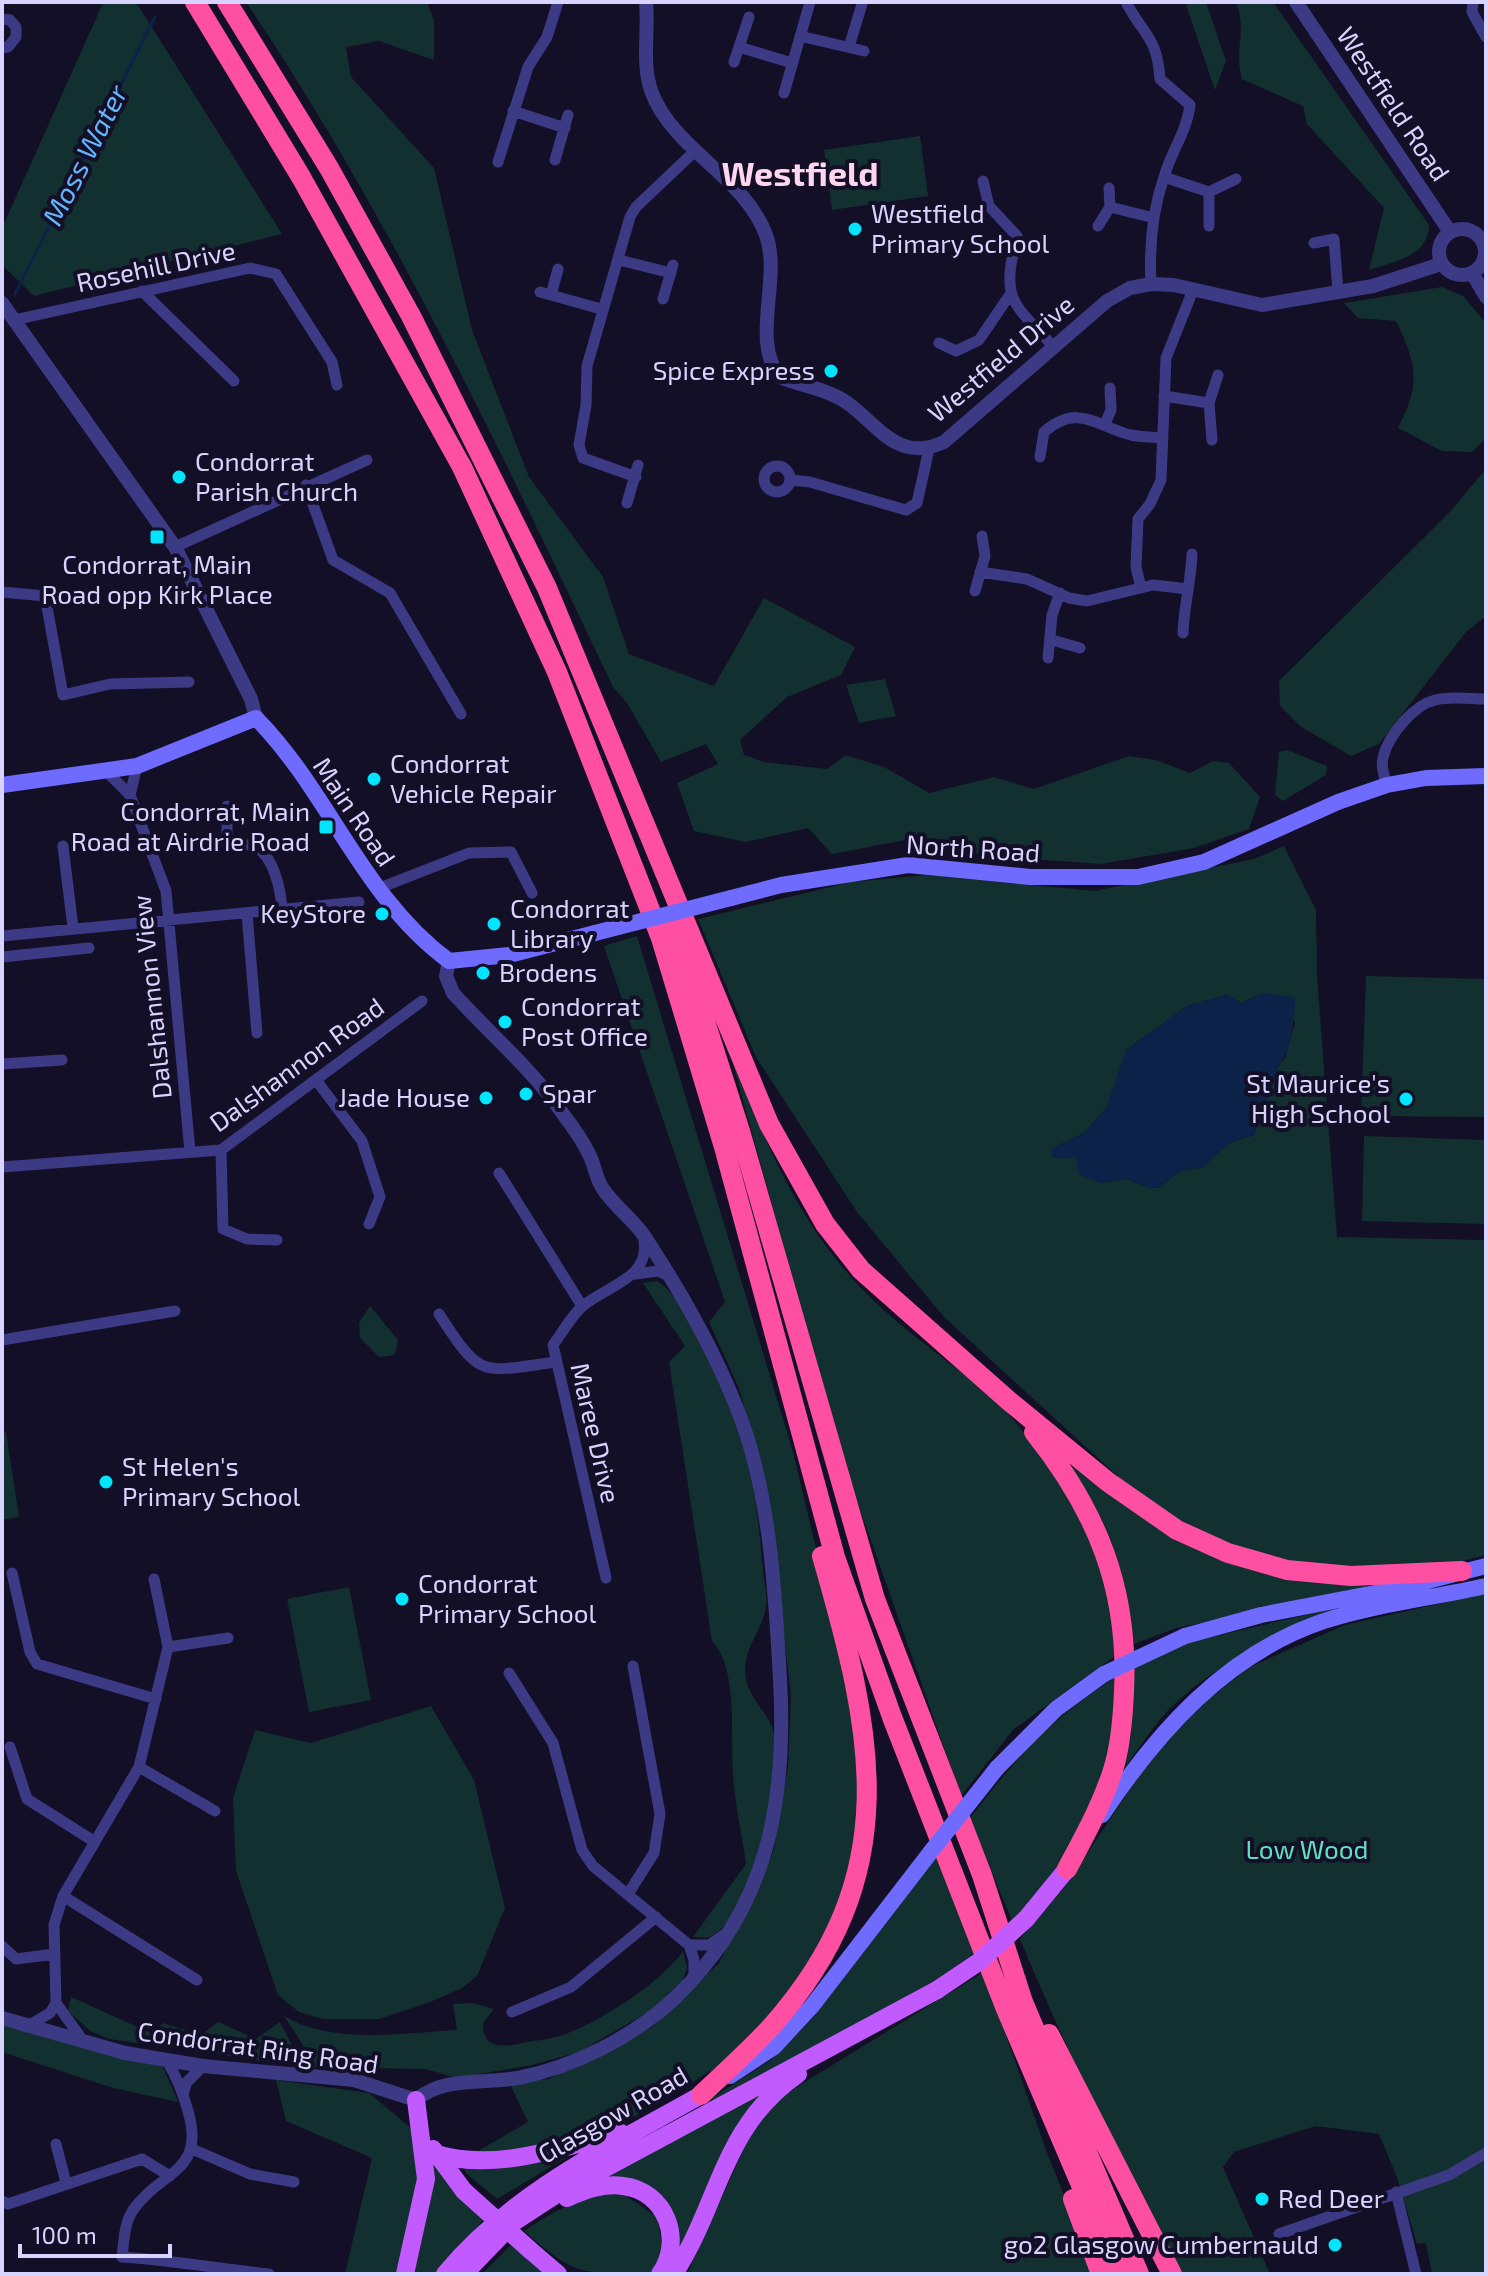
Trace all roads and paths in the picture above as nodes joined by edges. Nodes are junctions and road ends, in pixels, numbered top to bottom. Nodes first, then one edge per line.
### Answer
1 (195, 2) edge
2 (227, 2) edge
3 (558, 2) edge
4 (646, 2) edge
5 (810, 2) edge
6 (1296, 2) edge
7 (1473, 2) edge
8 (862, 4) dead end
9 (1127, 4) dead end
10 (749, 17) dead end
11 (2, 19) edge
12 (800, 36) junction
13 (1486, 37) edge
14 (739, 47) junction
15 (849, 47) junction
16 (2, 48) edge
17 (864, 51) dead end
18 (734, 62) dead end
19 (792, 63) junction
20 (784, 93) dead end
21 (513, 111) junction
22 (568, 115) dead end
23 (565, 128) junction
24 (696, 150) junction
25 (555, 160) dead end
26 (498, 162) dead end
27 (1164, 177) junction
28 (1236, 179) dead end
29 (983, 181) dead end
30 (1109, 188) dead end
31 (1209, 192) junction
32 (1110, 207) junction
33 (1154, 218) junction
34 (1098, 226) dead end
35 (1209, 226) dead end
36 (1450, 232) junction
37 (1484, 240) edge
38 (1314, 243) dead end
39 (619, 260) junction
40 (1441, 264) junction
41 (558, 269) dead end
42 (1472, 273) junction
43 (1151, 284) junction
44 (1193, 290) junction
45 (142, 291) junction
46 (1338, 292) junction
47 (1009, 296) junction
48 (1486, 297) edge
49 (663, 299) dead end
50 (2, 303) edge
51 (601, 309) junction
52 (14, 320) junction
53 (939, 343) dead end
54 (1053, 346) junction
55 (1218, 375) dead end
56 (234, 381) dead end
57 (337, 385) dead end
58 (1110, 388) dead end
59 (1164, 396) junction
60 (1209, 403) junction
61 (1105, 424) junction
62 (1163, 438) junction
63 (1212, 440) dead end
64 (929, 449) junction
65 (1040, 457) dead end
66 (367, 460) dead end
67 (790, 480) dead end
68 (306, 485) junction
69 (627, 503) dead end
70 (982, 536) dead end
71 (175, 547) junction
72 (1192, 554) dead end
73 (980, 572) junction
74 (1141, 588) junction
75 (1188, 589) junction
76 (975, 591) dead end
77 (2, 592) edge
78 (1060, 593) junction
79 (96, 594) dead end
80 (45, 596) junction
81 (1183, 633) dead end
82 (1052, 640) junction
83 (1080, 648) dead end
84 (1048, 658) dead end
85 (189, 682) dead end
86 (1486, 699) edge
87 (461, 714) dead end
88 (256, 718) junction
89 (137, 766) junction
90 (105, 770) junction
91 (1486, 776) edge
92 (625, 777) junction
93 (2, 785) edge
94 (1387, 785) junction
95 (130, 795) junction
96 (227, 806) dead end
97 (63, 846) dead end
98 (377, 889) junction
99 (532, 893) dead end
100 (359, 902) dead end
101 (282, 910) junction
102 (247, 914) junction
103 (169, 922) junction
104 (73, 928) junction
105 (2, 936) edge
106 (89, 948) dead end
107 (2, 957) edge
108 (449, 961) junction
109 (422, 1001) dead end
110 (257, 1033) dead end
111 (62, 1060) dead end
112 (2, 1064) edge
113 (316, 1080) junction
114 (221, 1150) junction
115 (190, 1152) junction
116 (2, 1167) edge
117 (499, 1173) dead end
118 (369, 1224) dead end
119 (644, 1236) junction
120 (277, 1240) dead end
121 (634, 1274) junction
122 (669, 1276) junction
123 (582, 1306) junction
124 (175, 1311) dead end
125 (439, 1314) dead end
126 (2, 1340) edge
127 (556, 1362) junction
128 (782, 1364) junction
129 (1009, 1401) junction
130 (1486, 1566) edge
131 (1462, 1571) junction
132 (12, 1573) dead end
133 (606, 1578) dead end
134 (154, 1579) dead end
135 (1486, 1586) edge
136 (228, 1638) dead end
137 (168, 1647) junction
138 (633, 1666) dead end
139 (509, 1673) dead end
140 (156, 1699) junction
141 (10, 1747) dead end
142 (139, 1767) junction
143 (215, 1811) dead end
144 (95, 1842) junction
145 (1067, 1869) junction
146 (982, 1875) junction
147 (628, 1894) junction
148 (63, 1896) junction
149 (656, 1917) junction
150 (732, 1931) junction
151 (689, 1945) junction
152 (2, 1946) edge
153 (55, 1954) junction
154 (694, 1979) junction
155 (197, 1980) dead end
156 (56, 2003) junction
157 (1006, 2009) junction
158 (512, 2012) dead end
159 (2, 2018) edge
160 (881, 2020) junction
161 (26, 2027) junction
162 (85, 2044) junction
163 (167, 2061) junction
164 (203, 2066) junction
165 (183, 2094) junction
166 (701, 2095) junction
167 (416, 2100) junction
168 (644, 2127) junction
169 (421, 2129) junction
170 (56, 2144) dead end
171 (192, 2149) junction
172 (1486, 2153) edge
173 (436, 2154) junction
174 (170, 2176) junction
175 (294, 2182) dead end
176 (66, 2183) junction
177 (1396, 2192) junction
178 (2, 2201) edge
179 (514, 2222) junction
180 (1279, 2234) dead end
181 (269, 2274) edge
182 (405, 2274) edge
183 (445, 2274) edge
184 (464, 2274) edge
185 (558, 2274) edge
186 (660, 2274) edge
187 (674, 2274) edge
188 (1101, 2274) edge
189 (1119, 2274) edge
190 (1139, 2274) edge
191 (1172, 2274) edge
192 (1416, 2274) edge

1 - 128 highway
2 - 92 highway
3 - 21 street
4 - 24 street, Westfield Drive
5 - 12 street
6 - 36 street, Westfield Road
7 - 13 street
8 - 15 street
9 - 27 street
10 - 14 street
11 - 16 street
12 - 15 street
12 - 19 street
14 - 18 street
14 - 19 street
15 - 17 street
19 - 20 street
21 - 23 street
21 - 26 street
22 - 23 street
23 - 25 street
24 - 39 street
24 - 64 street, Westfield Drive
27 - 31 street
27 - 33 street
28 - 31 street
29 - 47 street
30 - 32 street
31 - 35 street
32 - 33 street
32 - 34 street
33 - 43 street
36 - 37 street
36 - 40 street
37 - 42 street
38 - 46 street
39 - 49 street
39 - 51 street
40 - 42 street
40 - 46 street, Westfield Drive
41 - 51 street
42 - 48 street
43 - 44 street, Westfield Drive
43 - 54 street, Westfield Drive
44 - 46 street, Westfield Drive
44 - 59 street
45 - 52 street, Rosehill Drive
45 - 56 street
45 - 57 street, Rosehill Drive
47 - 53 street
47 - 54 street
50 - 52 street, Main Road
51 - 69 street
52 - 71 street, Main Road
54 - 64 street, Westfield Drive
55 - 60 street
58 - 61 street
59 - 60 street
59 - 62 street
60 - 63 street
61 - 62 street
61 - 65 street
62 - 74 street
64 - 67 street
66 - 68 street
68 - 71 street
68 - 87 street
70 - 73 street
71 - 88 street, Main Road
72 - 75 street
73 - 76 street
73 - 78 street
74 - 75 street
74 - 78 street
75 - 81 street
77 - 80 street
78 - 82 street
79 - 80 street
80 - 85 street
82 - 83 street
82 - 84 street
86 - 94 street
88 - 89 main road
88 - 98 main road, Main Road
89 - 90 main road
89 - 95 street
90 - 93 main road
90 - 95 street, Dalshannon View
91 - 94 main road, North Road
92 - 129 highway
92 - 146 highway
94 - 108 main road, North Road, bridge
95 - 103 street, Dalshannon View
96 - 101 street
97 - 104 street
98 - 99 street
98 - 108 main road, Main Road
100 - 101 street
101 - 102 street
102 - 103 street
102 - 110 street
103 - 104 street
103 - 115 street, Dalshannon View
104 - 105 street
106 - 107 street
108 - 119 street
109 - 113 street, Dalshannon Road
111 - 112 street
113 - 114 street, Dalshannon Road
113 - 118 street
114 - 115 street, Dalshannon Road
114 - 120 street
115 - 116 street, Dalshannon Road
117 - 123 street
119 - 121 street
119 - 122 street
121 - 122 street
121 - 123 street, Maree Drive
122 - 150 street
123 - 127 street, Maree Drive
124 - 126 street
125 - 127 street
127 - 133 street, Maree Drive
128 - 157 highway
128 - 166 highway
129 - 131 highway
129 - 145 highway
130 - 131 main road, Glasgow Road
131 - 166 main road, Glasgow Road, bridge
132 - 140 street
134 - 137 street
135 - 145 main road
136 - 137 street
137 - 140 street
138 - 147 street
139 - 147 street
140 - 142 street
141 - 144 street
142 - 143 street
142 - 144 street
144 - 148 street
145 - 160 main road, bridge
146 - 190 highway
146 - 191 highway
147 - 149 street
148 - 153 street
148 - 155 street
149 - 151 street
149 - 158 street
150 - 151 street
150 - 154 street
151 - 154 street
152 - 153 street
153 - 156 street
154 - 167 street
156 - 161 street
156 - 162 street
157 - 188 highway
157 - 189 highway
159 - 161 street, Condorrat Ring Road
160 - 179 main road
160 - 187 main road
161 - 162 street, Condorrat Ring Road
162 - 163 street, Condorrat Ring Road
163 - 164 street, Condorrat Ring Road
163 - 165 street
164 - 165 street
164 - 167 street, Condorrat Ring Road
165 - 171 street
166 - 168 main road, Glasgow Road
167 - 169 main road
168 - 173 main road
168 - 183 main road, Glasgow Road
169 - 173 main road
169 - 182 main road
170 - 176 street
171 - 174 street
171 - 175 street
172 - 177 street
173 - 185 main road, bridge
174 - 176 street
174 - 181 street
176 - 178 street
177 - 180 street
177 - 192 street
179 - 184 main road
179 - 186 main road

